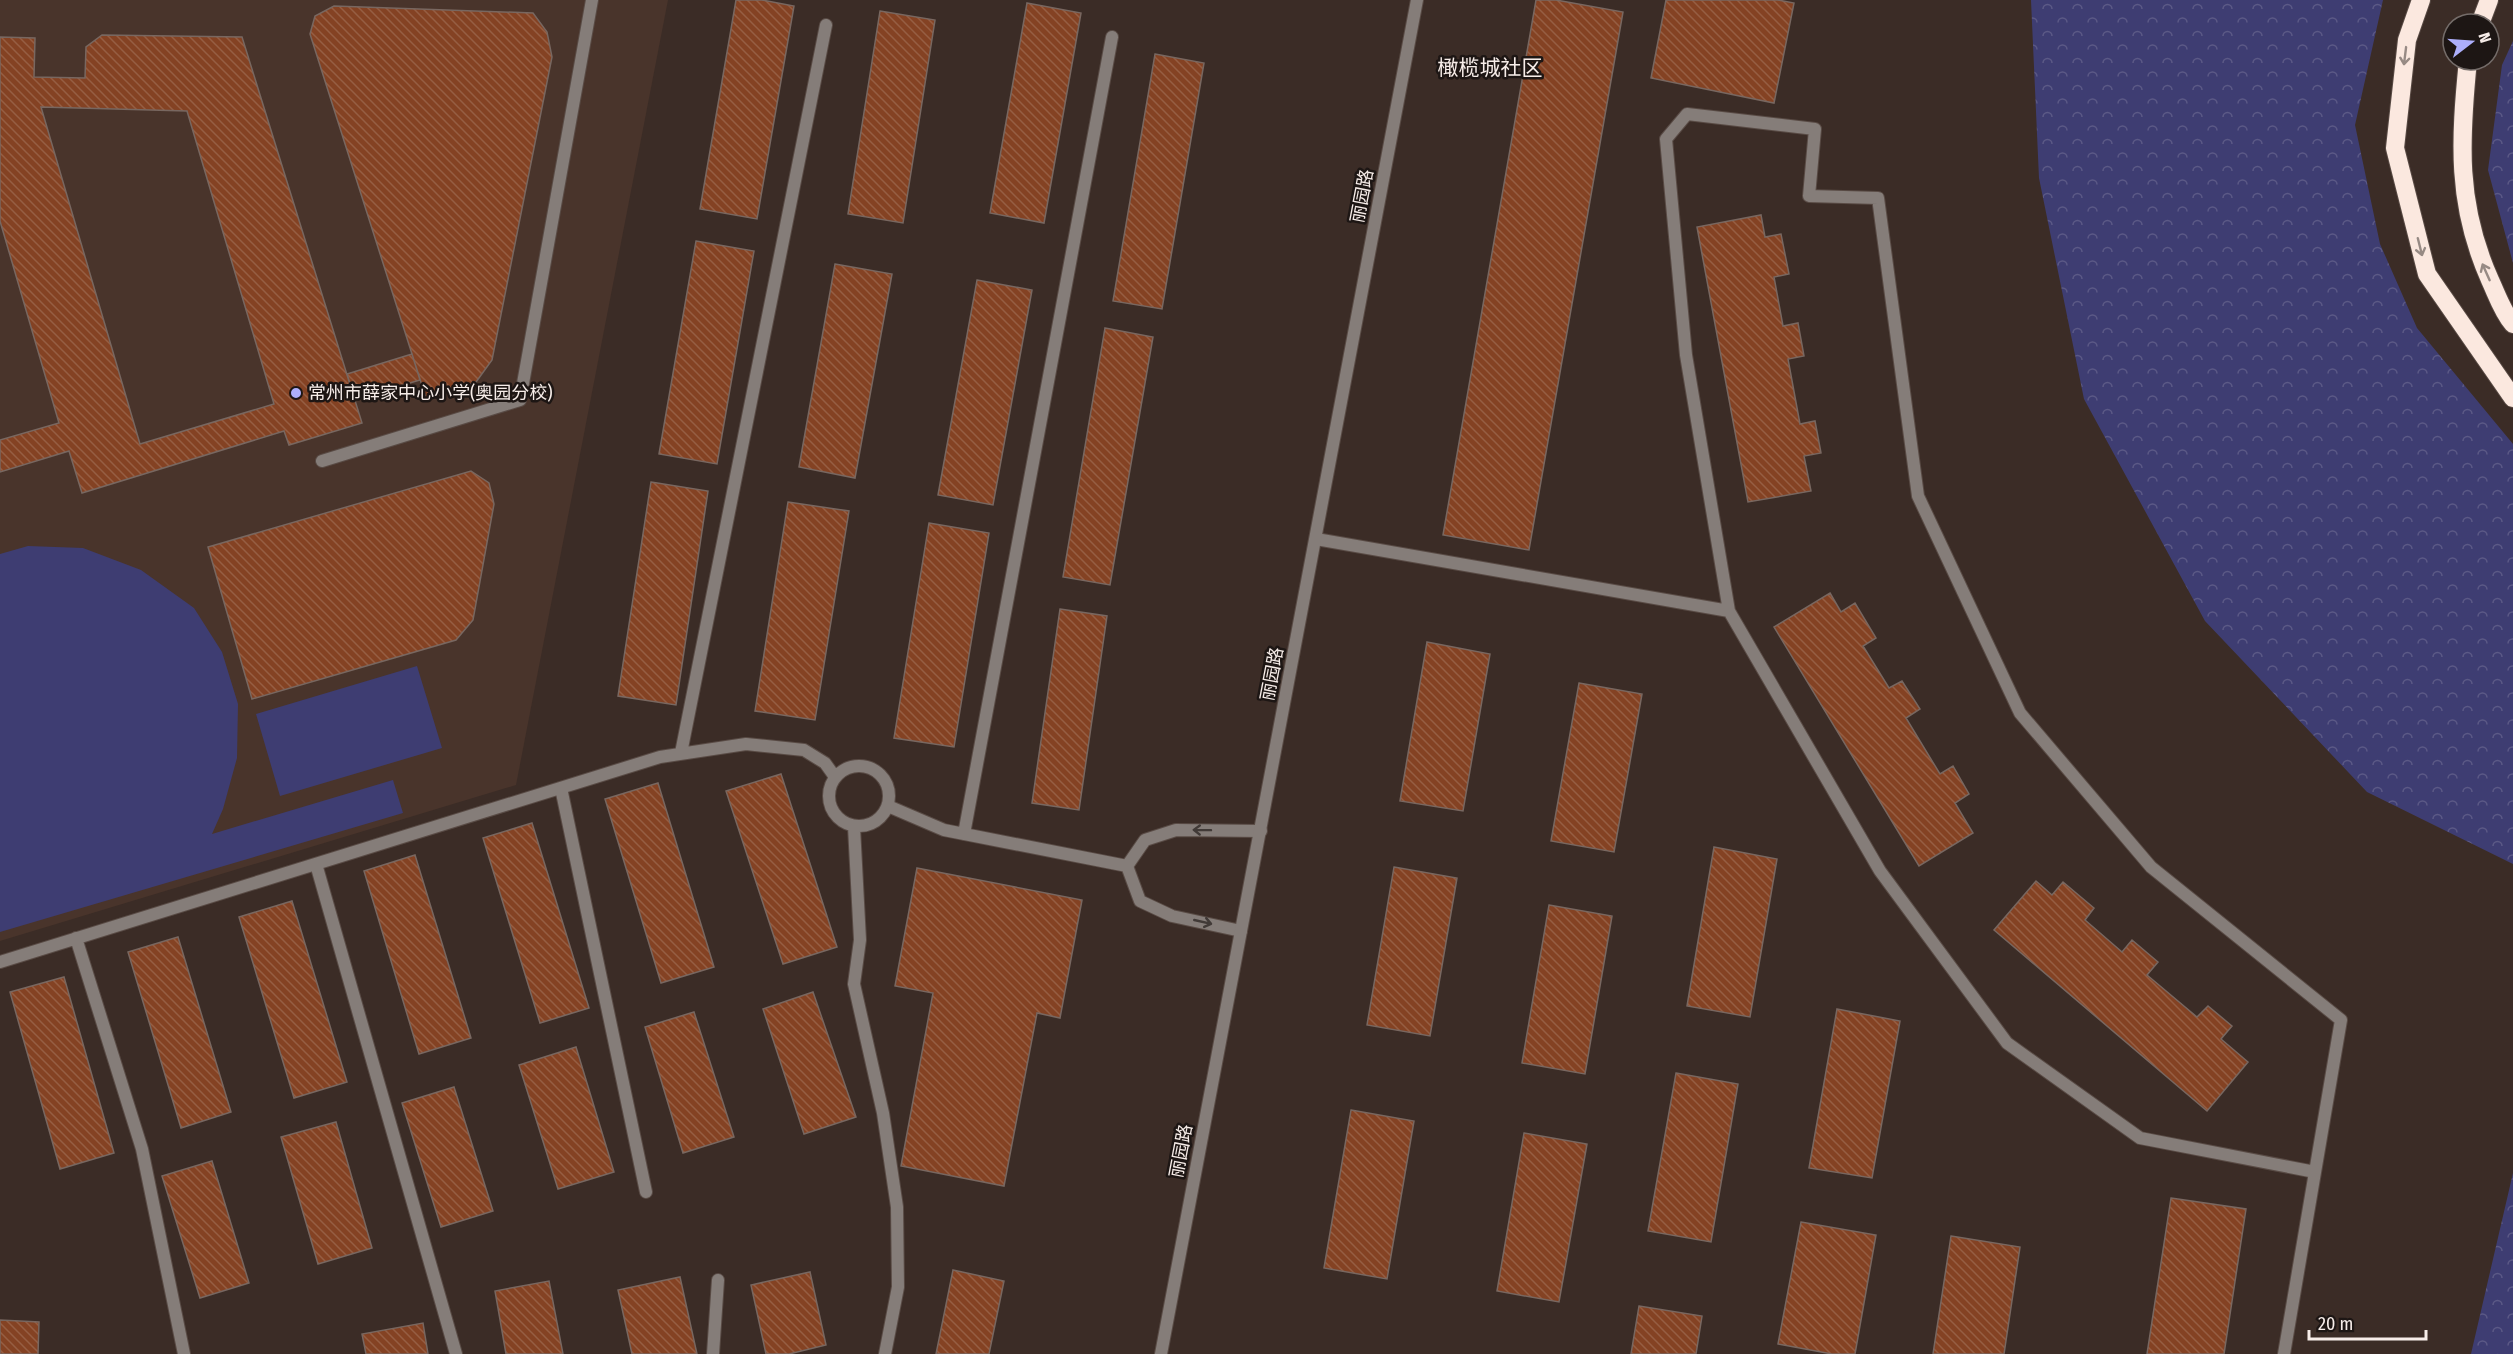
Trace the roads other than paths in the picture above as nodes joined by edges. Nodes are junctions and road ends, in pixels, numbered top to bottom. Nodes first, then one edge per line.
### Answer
1 (592, 0) edge
2 (1417, 0) edge
3 (2421, 0) edge
4 (826, 25) dead end
5 (1112, 37) dead end
6 (2467, 72) edge
7 (2513, 324) edge
8 (2512, 397) edge
9 (322, 461) dead end
10 (1316, 539) junction
11 (1729, 611) junction
12 (681, 753) junction
13 (835, 777) junction
14 (561, 788) junction
15 (888, 806) junction
16 (854, 827) junction
17 (1261, 831) junction
18 (964, 834) junction
19 (316, 864) junction
20 (1127, 866) junction
21 (1241, 931) junction
22 (76, 938) junction
23 (0, 962) edge
24 (2315, 1172) junction
25 (645, 1192) dead end
26 (718, 1280) dead end
27 (184, 1354) edge
28 (456, 1354) edge
29 (713, 1354) edge
30 (885, 1354) edge
31 (1161, 1354) edge
32 (2284, 1354) edge

1 - 9 street
2 - 10 street, 丽园路
3 -> 8 highway
4 - 12 street
5 - 18 street
7 -> 6 highway
10 - 11 street
10 - 17 street, 丽园路
11 - 24 street
11 - 24 street
12 - 13 street
12 - 14 street
13 - 15 street
13 - 16 street
14 - 19 street
14 - 25 street
15 - 16 street
15 - 18 street
16 - 30 street
17 -> 20 street
17 - 21 street, 丽园路
18 - 20 street
19 - 22 street
19 - 28 street
20 -> 21 street
21 - 31 street, 丽园路
22 - 23 street
22 - 27 street
24 - 32 street
26 - 29 street

